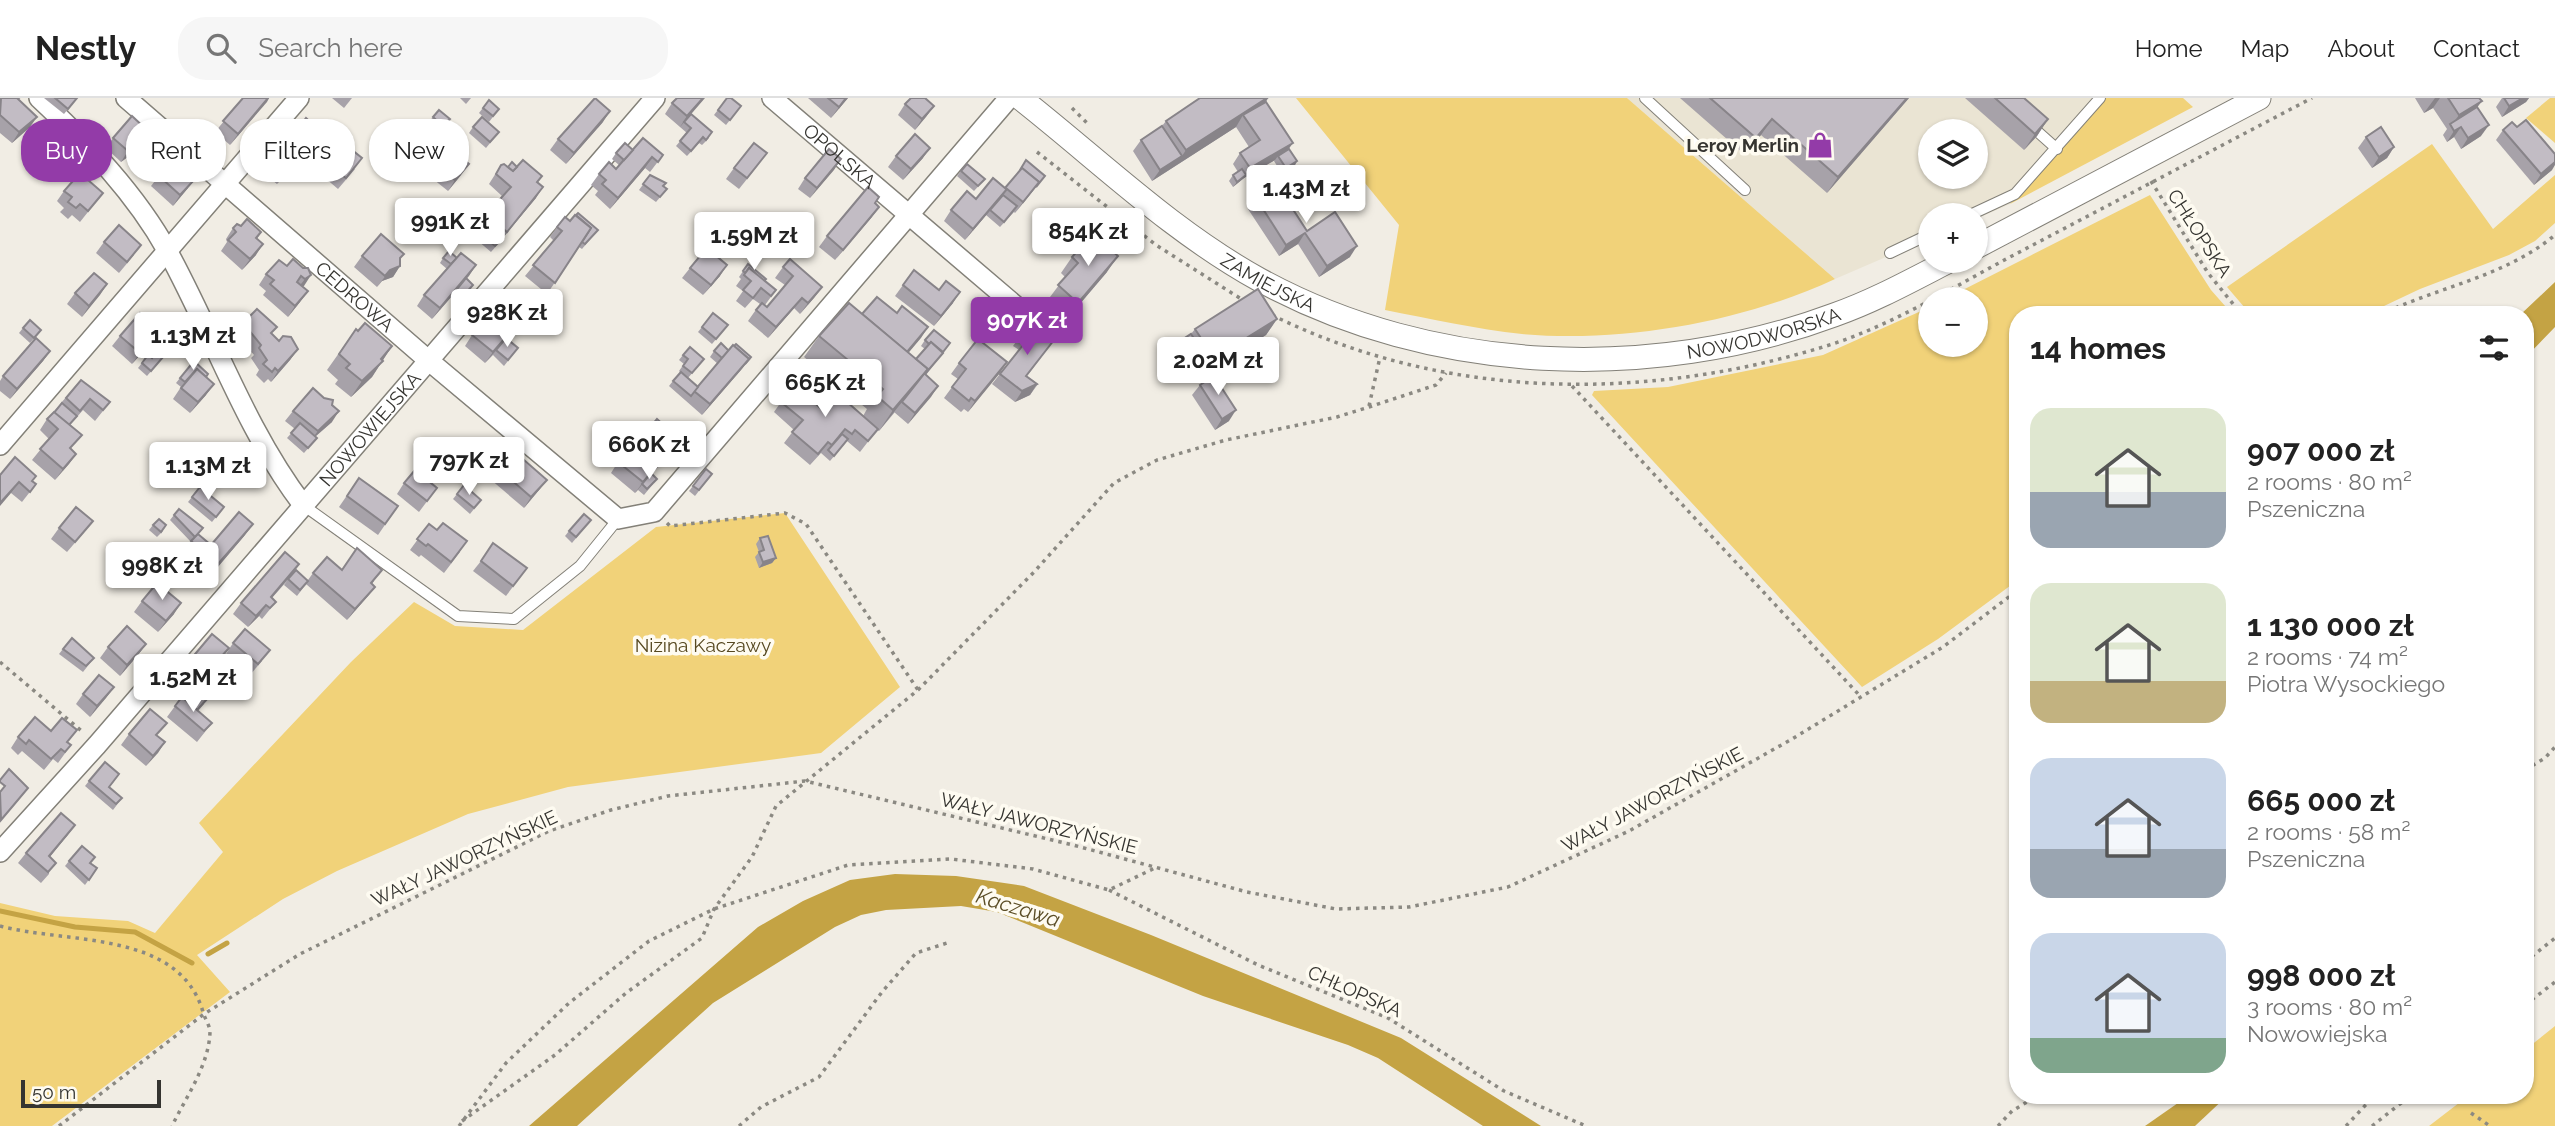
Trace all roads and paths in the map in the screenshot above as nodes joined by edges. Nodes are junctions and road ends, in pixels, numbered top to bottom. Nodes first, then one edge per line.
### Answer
1 (39, 98) edge
2 (126, 98) edge
3 (299, 98) edge
4 (655, 98) edge
5 (772, 98) edge
6 (1009, 98) edge
7 (1020, 98) edge
8 (1645, 98) edge
9 (2100, 98) edge
10 (2259, 98) edge
11 (2312, 98) edge
12 (2017, 113) edge
13 (2057, 149) junction
14 (1037, 152) dead end
15 (2139, 161) junction
16 (225, 183) junction
17 (2152, 183) junction
18 (1745, 190) dead end
19 (1988, 207) edge
20 (910, 214) junction
21 (2555, 235) edge
22 (1918, 240) edge
23 (1988, 241) edge
24 (167, 250) junction
25 (1890, 253) dead end
26 (1925, 273) edge
27 (1255, 306) edge
28 (2235, 306) edge
29 (2399, 306) edge
30 (1017, 307) dead end
31 (1265, 311) edge
32 (1455, 348) junction
33 (1380, 357) junction
34 (1565, 359) junction
35 (428, 360) junction
36 (1446, 372) junction
37 (1571, 386) junction
38 (1369, 407) junction
39 (0, 445) edge
40 (303, 505) junction
41 (654, 512) junction
42 (618, 519) junction
43 (2009, 597) edge
44 (0, 662) edge
45 (918, 690) junction
46 (1861, 697) junction
47 (97, 745) junction
48 (2555, 747) edge
49 (2534, 765) edge
50 (805, 781) junction
51 (0, 852) edge
52 (1157, 867) junction
53 (1109, 890) junction
54 (714, 909) junction
55 (0, 926) edge
56 (2555, 938) edge
57 (947, 943) dead end
58 (2534, 955) edge
59 (2555, 982) edge
60 (2534, 999) edge
61 (204, 1014) junction
62 (2024, 1104) edge
63 (2367, 1104) edge
64 (2400, 1104) edge
65 (2470, 1112) dead end
66 (462, 1121) junction
67 (59, 1126) edge
68 (172, 1126) edge
69 (459, 1126) edge
70 (738, 1126) edge
71 (1586, 1126) edge
72 (1998, 1126) edge
73 (2346, 1126) edge
74 (2372, 1126) edge
75 (2490, 1126) edge

1 - 24 street
2 - 16 street, CEDROWA
3 - 16 street
4 - 35 street, NOWOWIEJSKA
5 - 20 street, OPOLSKA
6 - 20 street
7 - 32 street, ZAMIEJSKA
8 - 18 lane
9 - 13 lane
10 - 15 street
11 - 17 path
12 - 13 lane
13 - 19 lane
14 - 27 path
15 - 17 path, CHŁOPSKA
15 - 23 street
16 - 24 street
16 - 35 street, CEDROWA
17 - 28 path, CHŁOPSKA
17 - 37 path
20 - 30 street, OPOLSKA
20 - 41 street
21 - 29 path
22 - 25 lane
24 - 39 street
24 - 40 street
26 - 34 street, NOWODWORSKA
31 - 33 path
32 - 34 street, ZAMIEJSKA
32 - 36 path
33 - 36 path
33 - 38 path
34 - 37 path
35 - 40 street, NOWOWIEJSKA
35 - 42 street, CEDROWA
36 - 37 path
36 - 38 path
37 - 46 path
38 - 45 path
40 - 42 lane
40 - 47 street, NOWOWIEJSKA
41 - 42 street
41 - 45 path
43 - 46 path, WAŁY JAWORZYŃSKIE
44 - 47 path
45 - 50 path
46 - 52 path, WAŁY JAWORZYŃSKIE
47 - 51 street, NOWOWIEJSKA
48 - 49 path
50 - 52 path, WAŁY JAWORZYŃSKIE
50 - 54 path
50 - 61 path, WAŁY JAWORZYŃSKIE
52 - 53 path
53 - 54 path, CHŁOPSKA
53 - 71 path, CHŁOPSKA
54 - 66 path, CHŁOPSKA
54 - 66 path
55 - 61 path
56 - 58 path
57 - 70 path
59 - 60 path
61 - 67 path, WAŁY JAWORZYŃSKIE
61 - 68 path
62 - 72 path
63 - 73 path
64 - 74 path
65 - 75 path
66 - 69 path, CHŁOPSKA

